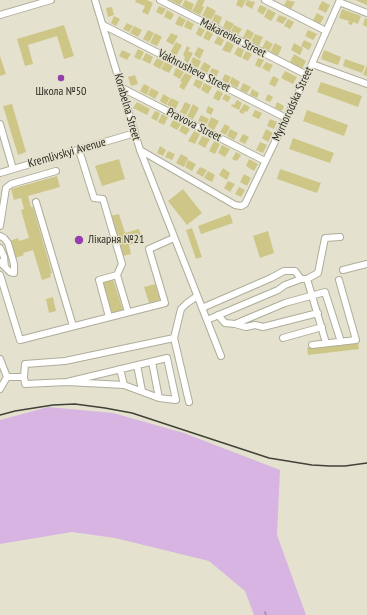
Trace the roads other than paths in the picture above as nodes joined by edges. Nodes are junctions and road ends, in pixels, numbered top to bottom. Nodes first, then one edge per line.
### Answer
1 (51, 0) edge
2 (95, 0) edge
3 (160, 0) edge
4 (265, 0) edge
5 (340, 1) edge
6 (367, 13) edge
7 (0, 15) edge
8 (103, 24) junction
9 (326, 31) junction
10 (312, 64) junction
11 (306, 75) junction
12 (367, 84) edge
13 (122, 88) junction
14 (286, 118) junction
15 (0, 124) edge
16 (135, 133) junction
17 (2, 141) edge
18 (79, 150) junction
19 (140, 150) junction
20 (265, 161) junction
21 (13, 169) junction
22 (56, 171) dead end
23 (0, 173) edge
24 (36, 202) dead end
25 (241, 206) joint
26 (0, 226) edge
27 (0, 236) edge
28 (340, 237) dead end
29 (174, 238) junction
30 (0, 248) edge
31 (2, 264) edge
32 (367, 264) edge
33 (343, 270) dead end
34 (0, 275) edge
35 (117, 275) junction
36 (304, 279) junction
37 (340, 280) dead end
38 (197, 296) junction
39 (312, 296) junction
40 (202, 308) junction
41 (128, 312) junction
42 (318, 313) junction
43 (218, 315) junction
44 (109, 317) junction
45 (207, 320) junction
46 (235, 324) junction
47 (73, 326) junction
48 (322, 327) junction
49 (174, 338) junction
50 (283, 338) dead end
51 (340, 342) junction
52 (326, 343) junction
53 (312, 345) dead end
54 (221, 356) dead end
55 (0, 359) edge
56 (152, 362) junction
57 (137, 365) junction
58 (120, 369) junction
59 (7, 377) junction
60 (24, 377) junction
61 (66, 382) junction
62 (124, 385) junction
63 (0, 387) edge
64 (142, 391) junction
65 (159, 398) junction
66 (189, 402) dead end

1 - 7 street
2 - 8 street, Korabelna Street
3 - 11 street, Makarenka Street
4 - 9 street
5 - 6 street
5 - 9 street, Myrhorodska Street
8 - 13 street, Korabelna Street
8 - 14 street, Vakhrusheva Street
9 - 10 street, Myrhorodska Street
10 - 11 street, Myrhorodska Street
10 - 12 street
11 - 14 street, Myrhorodska Street
13 - 16 street, Korabelna Street
13 - 20 street, Pravova Street
14 - 20 street, Myrhorodska Street
15 - 17 street
16 - 18 street, Kremlivskyi Avenue
16 - 19 street, Korabelna Street
17 - 21 street
18 - 21 street, Kremlivskyi Avenue
18 - 35 street
19 - 25 street, Korabelna Street
19 - 29 street
20 - 25 street, Myrhorodska Street
21 - 23 street, Kremlivskyi Avenue
22 - 26 street
24 - 47 street
27 - 31 street
28 - 36 street
29 - 38 street
29 - 41 street
30 - 31 street
32 - 33 street
34 - 47 street
35 - 41 street
35 - 44 street
36 - 39 street
36 - 40 street
36 - 43 street
37 - 51 street
38 - 40 street
38 - 49 street
39 - 42 street
39 - 46 street
39 - 51 street
40 - 45 street
41 - 44 street
42 - 46 street
42 - 48 street
43 - 45 street
43 - 46 street
44 - 47 street
45 - 54 street
48 - 50 street
48 - 52 street
49 - 60 street
49 - 66 street
51 - 52 street
52 - 53 street
55 - 59 street
56 - 57 street
56 - 65 street
56 - 65 street
57 - 58 street
57 - 64 street
58 - 61 street
58 - 62 street
59 - 60 street
59 - 63 street
60 - 61 street
61 - 62 street
62 - 64 street
64 - 65 street

